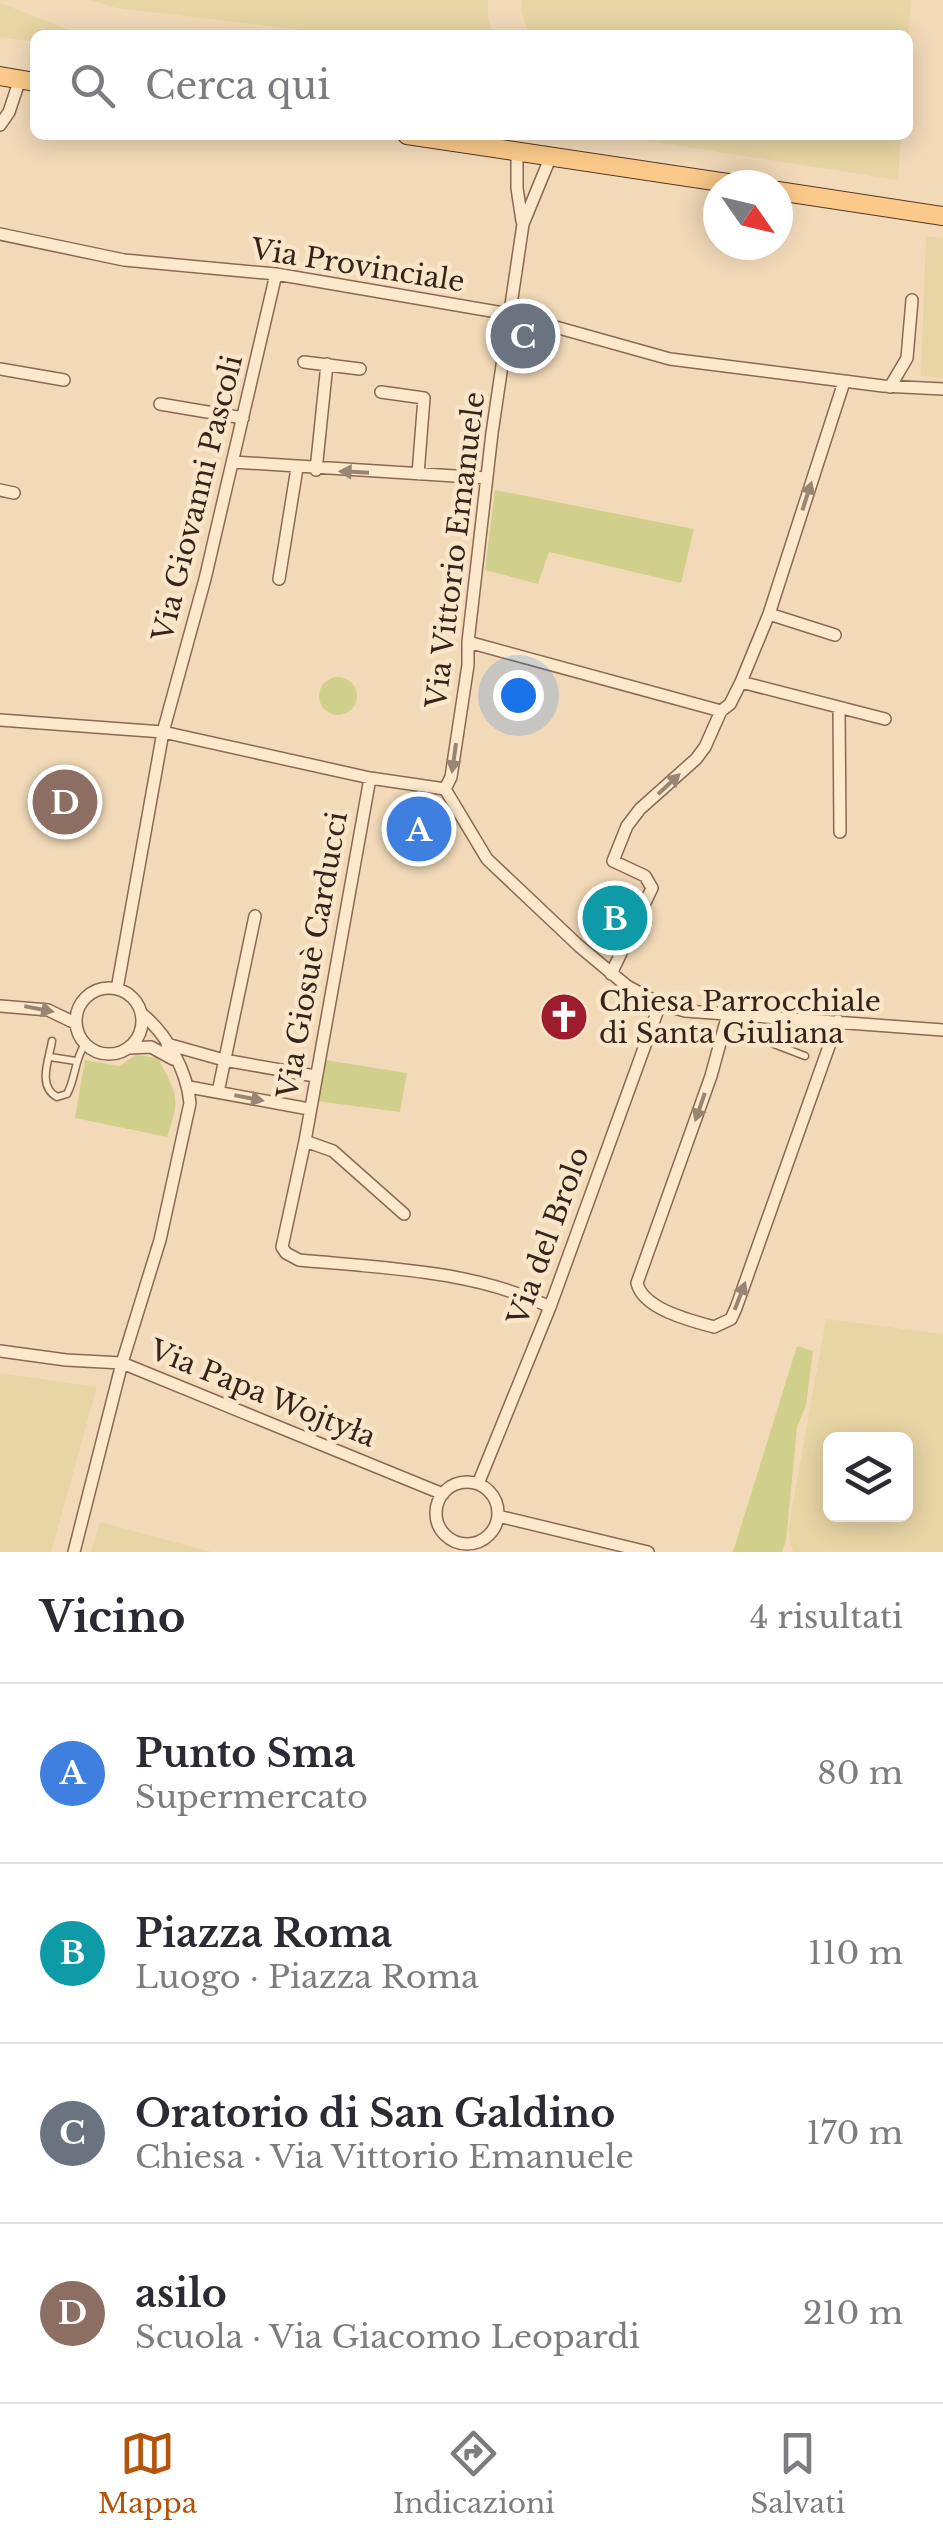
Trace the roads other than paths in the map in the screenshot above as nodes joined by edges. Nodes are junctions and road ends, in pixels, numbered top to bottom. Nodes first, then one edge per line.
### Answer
1 (0, 76) edge
2 (27, 80) edge
3 (0, 125) edge
4 (444, 140) edge
5 (517, 150) junction
6 (551, 156) junction
7 (703, 179) edge
8 (793, 193) edge
9 (943, 216) edge
10 (522, 224) junction
11 (0, 234) edge
12 (276, 274) junction
13 (912, 300) dead end
14 (509, 314) junction
15 (304, 362) dead end
16 (327, 364) junction
17 (0, 369) edge
18 (360, 369) dead end
19 (64, 380) dead end
20 (844, 382) junction
21 (890, 387) junction
22 (943, 389) edge
23 (380, 392) dead end
24 (160, 404) dead end
25 (243, 418) junction
26 (233, 462) junction
27 (297, 468) junction
28 (316, 470) junction
29 (418, 474) junction
30 (486, 478) junction
31 (0, 490) edge
32 (14, 493) dead end
33 (279, 579) dead end
34 (769, 614) junction
35 (835, 635) dead end
36 (468, 642) junction
37 (741, 682) junction
38 (839, 709) junction
39 (721, 711) junction
40 (885, 719) dead end
41 (0, 720) edge
42 (162, 732) junction
43 (370, 778) junction
44 (444, 789) junction
45 (840, 832) dead end
46 (255, 916) dead end
47 (611, 974) junction
48 (116, 988) junction
49 (660, 1004) junction
50 (0, 1006) edge
51 (142, 1014) junction
52 (728, 1014) junction
53 (783, 1018) junction
54 (838, 1022) junction
55 (75, 1023) junction
56 (943, 1030) edge
57 (766, 1041) dead end
58 (52, 1042) dead end
59 (85, 1044) junction
60 (166, 1044) junction
61 (782, 1047) junction
62 (128, 1048) junction
63 (204, 1055) junction
64 (805, 1056) dead end
65 (50, 1057) junction
66 (224, 1060) junction
67 (76, 1061) junction
68 (178, 1065) junction
69 (315, 1076) junction
70 (188, 1086) junction
71 (218, 1092) junction
72 (309, 1109) junction
73 (304, 1141) junction
74 (404, 1214) dead end
75 (550, 1307) junction
76 (0, 1352) edge
77 (122, 1364) junction
78 (478, 1484) junction
79 (442, 1494) junction
80 (498, 1516) junction
81 (74, 1552) edge
82 (648, 1552) edge

1 - 2 main road
2 - 3 street
4 - 5 main road
5 - 6 main road
5 - 10 street
6 - 7 main road
6 - 10 street
8 - 9 main road
10 - 14 street, Via Vittorio Emanuele
11 - 12 street, Via Provinciale
12 - 14 street, Via Provinciale
12 - 25 street, Via Giovanni Pascoli
13 - 21 street
14 - 20 street, Via Provinciale
14 - 30 street, Via Vittorio Emanuele
15 - 16 street
16 - 18 street
16 - 28 street
17 - 19 street
20 - 21 street, Via Provinciale
34 -> 20 street
21 - 22 street, Via Provinciale
23 - 29 street
24 - 25 street
25 - 26 street, Via Giovanni Pascoli
26 - 27 street
26 - 42 street, Via Giovanni Pascoli
27 - 28 street
27 - 33 street
29 -> 28 street
29 - 30 street
30 - 36 street, Via Vittorio Emanuele
31 - 32 street
34 - 35 street
34 - 37 street
36 - 39 street
36 -> 44 street, Via Vittorio Emanuele
37 - 38 street
37 - 39 street
38 - 40 street
38 - 45 street
47 -> 39 street
41 - 42 street
42 - 43 street
42 - 48 street, Via Giovanni Pascoli
43 - 44 street
43 - 69 street, Via Giosuè Carducci
44 - 47 street
46 - 66 street
47 - 49 street
48 - 51 street
48 - 55 street
49 - 52 street
49 - 75 street, Via del Brolo
50 -> 55 street
51 - 60 street
51 - 62 street
52 - 53 street
52 -> 54 street
53 - 54 street
53 - 61 lane
54 - 56 street
55 - 59 street
57 - 61 lane
58 - 65 lane
59 - 62 street
59 - 67 lane
60 - 63 street
60 - 68 street
61 - 64 lane
62 - 68 street
63 - 66 street
63 - 68 street
65 - 67 lane
65 - 67 lane
66 - 69 street
66 - 71 street
68 - 70 street
69 - 72 street, Via Giosuè Carducci
70 - 71 street
70 - 77 street
71 -> 72 street
72 - 73 street, Via Giosuè Carducci
73 - 74 street, Via Giosuè Carducci
73 - 75 street, Via Giosuè Carducci
75 - 78 street, Via del Brolo
76 - 77 street, Via Papa Wojtyła
77 - 79 street, Via Papa Wojtyła
77 - 81 street
78 - 79 street
78 - 80 street
79 - 80 street
80 - 82 street

